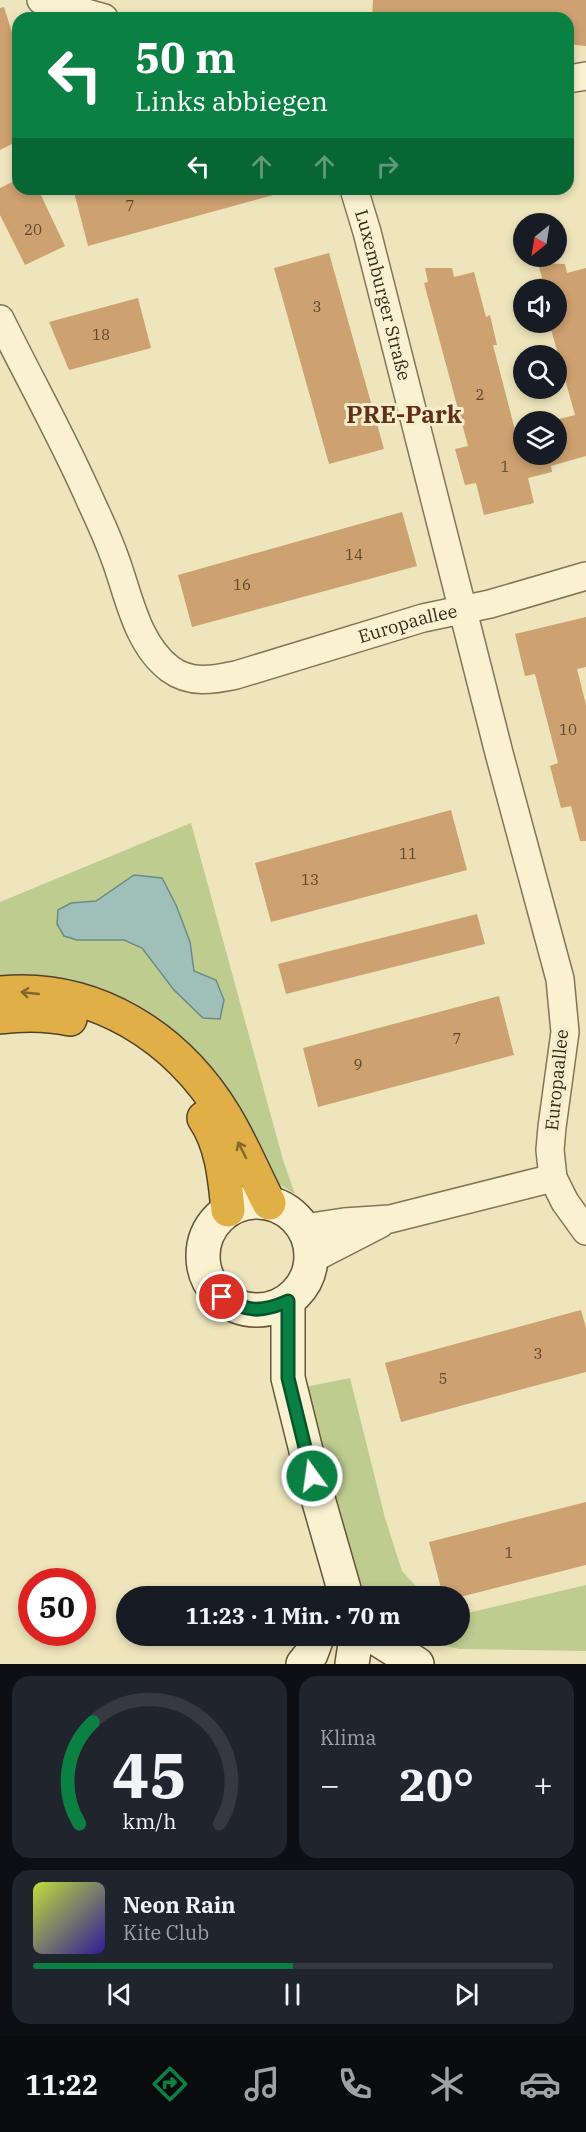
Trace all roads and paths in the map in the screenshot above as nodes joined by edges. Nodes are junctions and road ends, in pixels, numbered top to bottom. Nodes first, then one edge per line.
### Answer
1 (41, 0) edge
2 (83, 12) edge
3 (356, 195) edge
4 (0, 319) edge
5 (586, 576) edge
6 (463, 610) junction
7 (0, 993) edge
8 (0, 1017) edge
9 (553, 1178) junction
10 (269, 1203) junction
11 (228, 1210) junction
12 (586, 1231) edge
13 (308, 1244) junction
14 (288, 1301) junction
15 (254, 1310) junction
16 (288, 1378) junction
17 (317, 1495) junction
18 (322, 1586) edge
19 (343, 1586) edge
20 (313, 1646) edge
21 (356, 1646) edge
22 (388, 1646) edge
23 (303, 1664) edge
24 (352, 1664) edge
25 (417, 1664) edge

1 - 2 street
3 - 6 street, Luxemburger Straße
4 - 6 street, Europaallee
5 - 6 street
6 - 9 street, Europaallee
10 -> 7 highway
8 - 11 highway
9 - 12 street, Europaallee
9 - 13 street
10 - 11 main road
10 - 13 main road
11 - 15 main road
13 - 14 main road
14 - 15 main road
14 - 16 main road
15 - 16 main road
16 - 17 main road
17 - 18 main road
17 - 19 main road
20 - 23 main road
21 - 24 main road
22 - 25 main road

